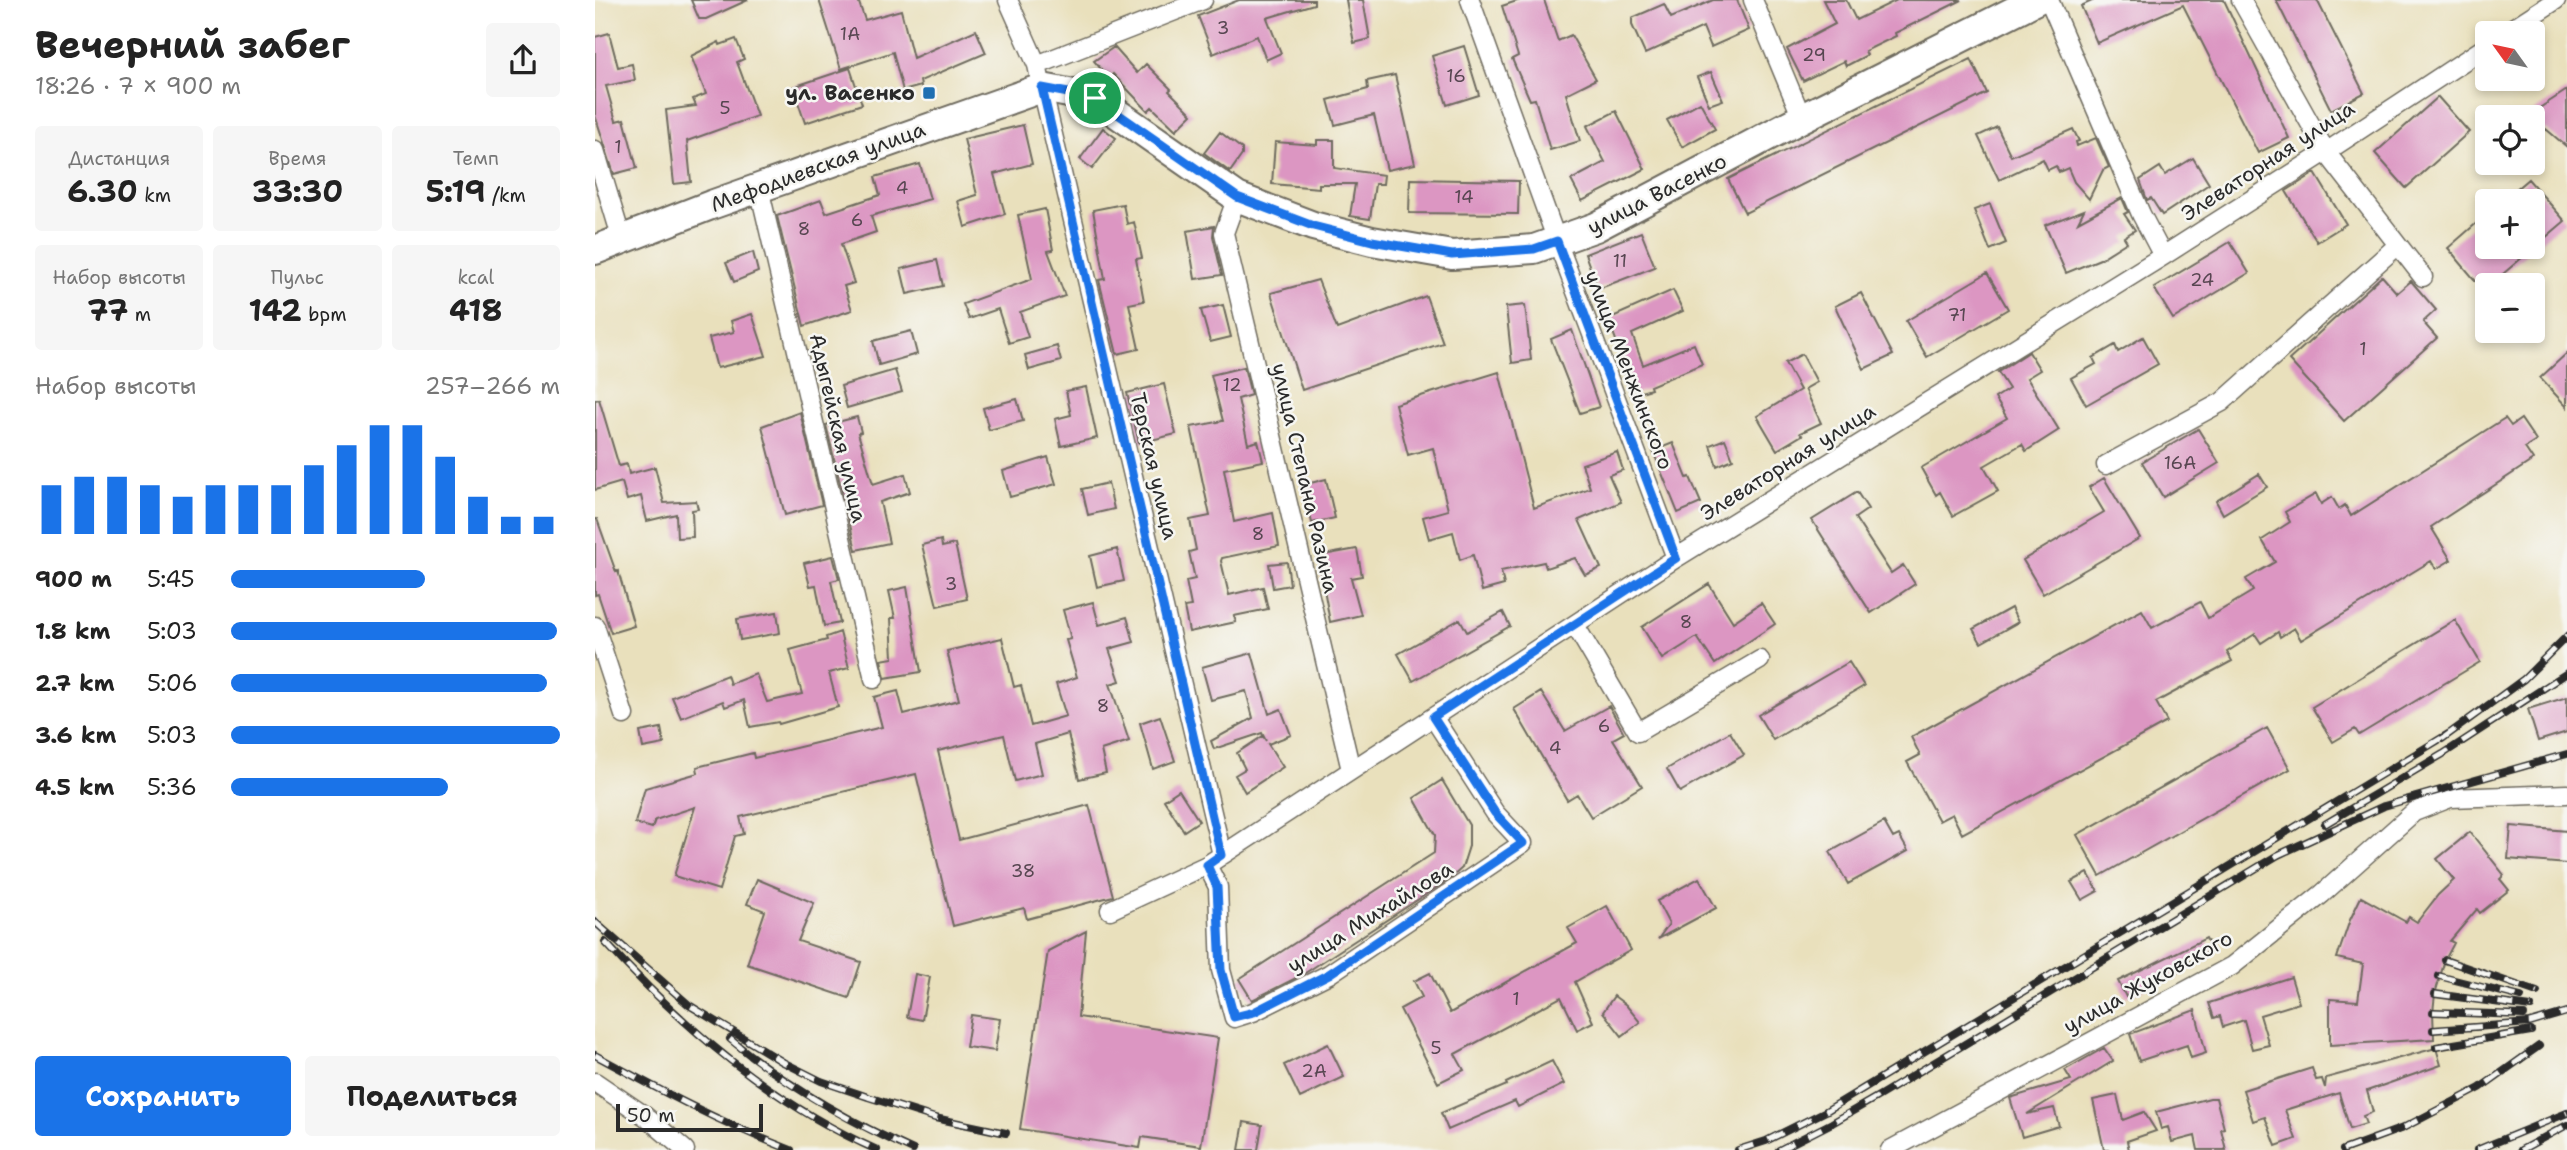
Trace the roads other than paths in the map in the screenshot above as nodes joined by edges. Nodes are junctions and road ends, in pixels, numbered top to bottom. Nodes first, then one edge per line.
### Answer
1 (1008, 0) edge
2 (1203, 0) edge
3 (1470, 0) edge
4 (1753, 0) edge
5 (2036, 0) edge
6 (2049, 0) edge
7 (2241, 0) edge
8 (2556, 0) edge
9 (2524, 21) edge
10 (2475, 54) edge
11 (1039, 77) junction
12 (1803, 118) junction
13 (595, 150) edge
14 (2326, 152) junction
15 (759, 188) junction
16 (1237, 197) junction
17 (622, 240) junction
18 (1557, 241) junction
19 (2398, 245) junction
20 (595, 250) edge
21 (2163, 256) junction
22 (2423, 277) dead end
23 (2106, 465) dead end
24 (1676, 558) junction
25 (1575, 625) junction
26 (595, 626) edge
27 (1760, 660) dead end
28 (874, 679) dead end
29 (624, 715) dead end
30 (1433, 717) junction
31 (1351, 770) junction
32 (2567, 794) edge
33 (1214, 860) junction
34 (1110, 910) dead end
35 (1234, 1017) joint
36 (595, 1082) edge
37 (685, 1150) edge
38 (1890, 1150) edge

1 - 11 street
2 - 11 street
3 - 18 street, улица Менжинского
4 - 12 street
5 - 12 main road, улица Васенко
6 - 21 street
7 - 14 street
8 - 9 street
10 - 14 street, Элеваторная улица
11 - 15 main road, Мефодиевская улица
11 - 16 main road, улица Васенко
11 - 33 street, Терская улица
12 - 18 main road, улица Васенко
13 - 17 street
14 - 19 street
14 - 21 street, Элеваторная улица
15 - 17 main road, Мефодиевская улица
15 - 28 street, Адыгейская улица
16 - 18 main road, улица Васенко
16 - 31 street, улица Степана Разина
17 - 20 main road, Мефодиевская улица
18 - 24 street, улица Менжинского
19 - 22 street
19 - 23 street
21 - 24 street, Элеваторная улица
24 - 25 street, Элеваторная улица
25 - 27 street
25 - 30 street, Элеваторная улица
26 - 29 street
30 - 31 street, Элеваторная улица
30 - 35 street, улица Михайлова
31 - 33 street, Элеваторная улица
32 - 38 street, улица Жуковского
33 - 34 street, Элеваторная улица
33 - 35 street, Терская улица
36 - 37 street

